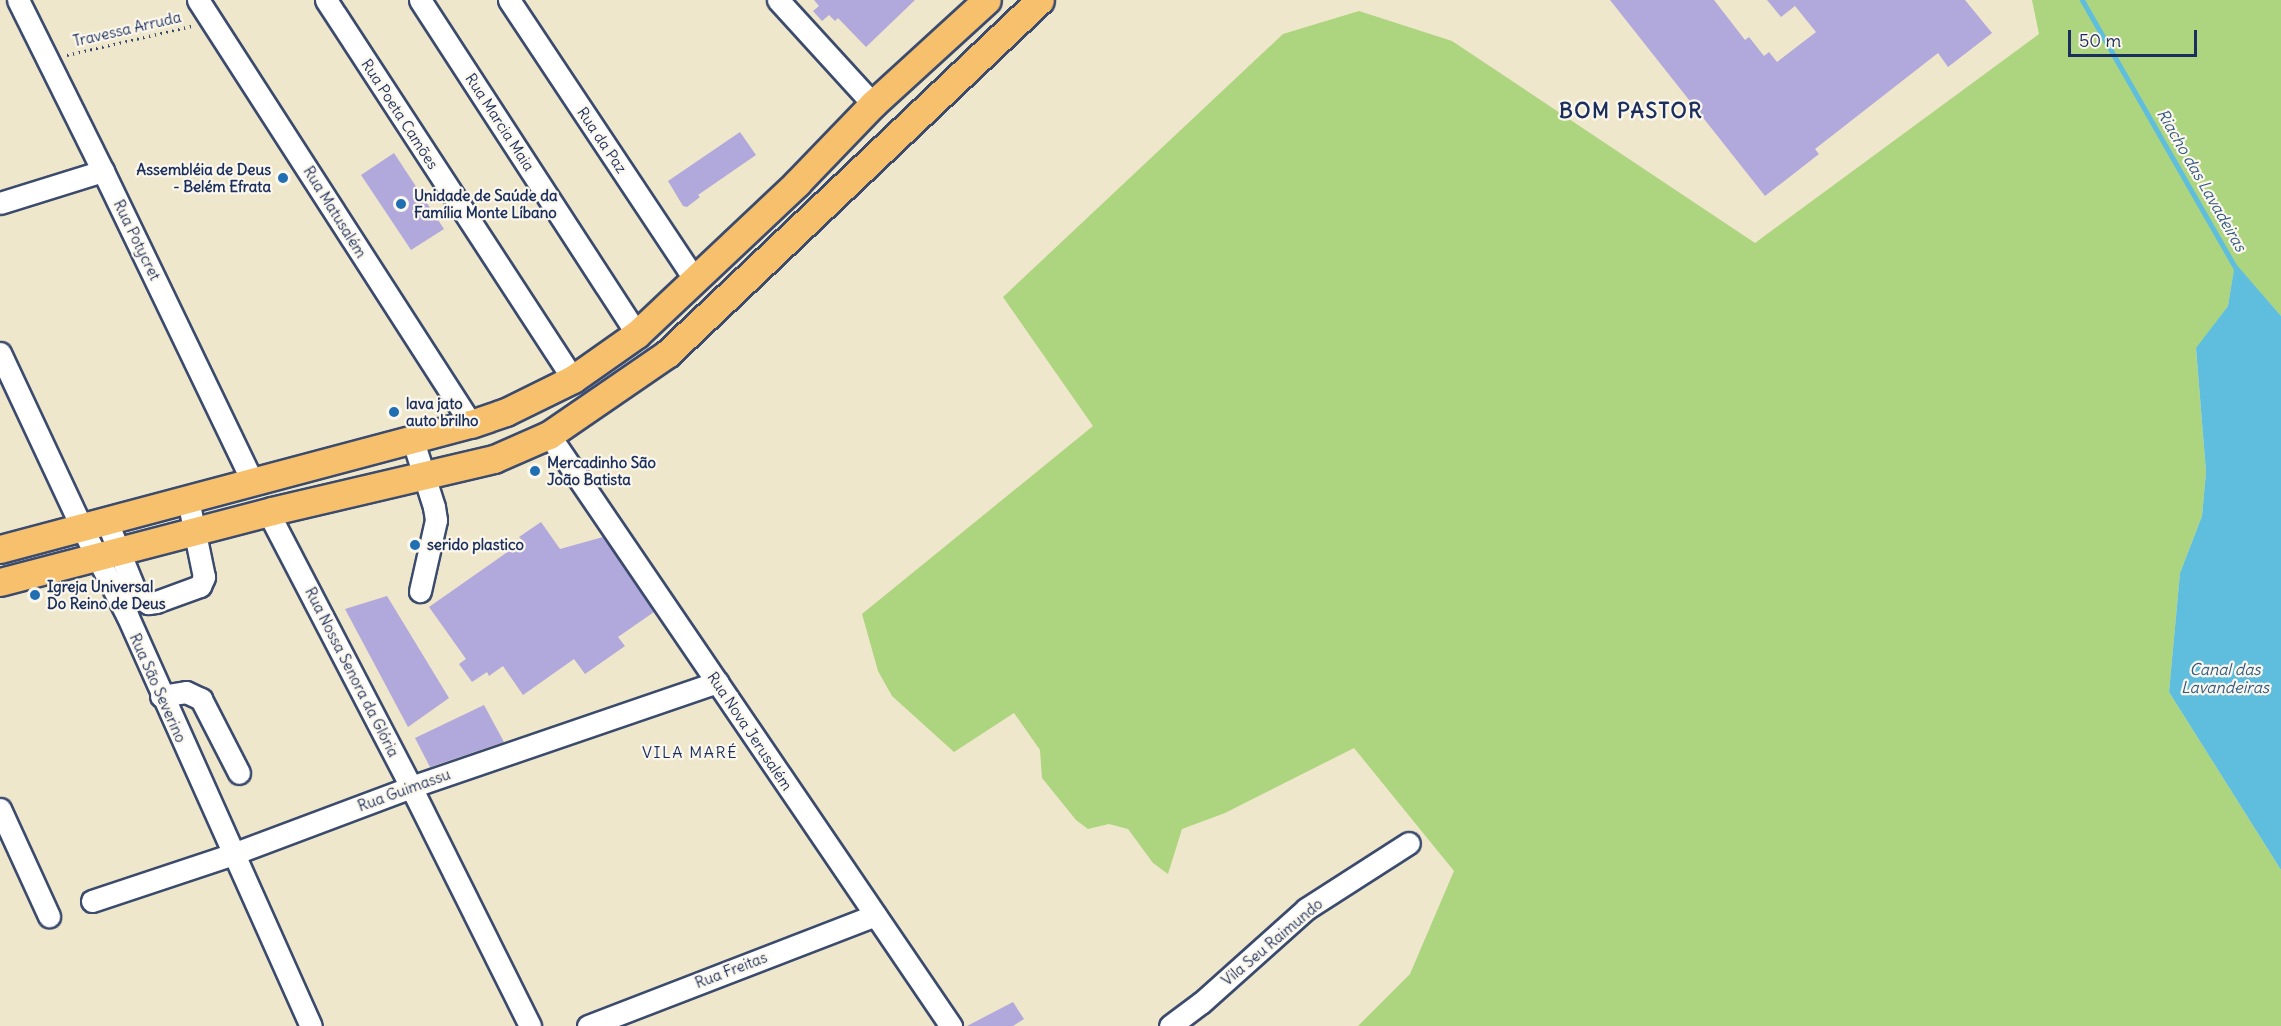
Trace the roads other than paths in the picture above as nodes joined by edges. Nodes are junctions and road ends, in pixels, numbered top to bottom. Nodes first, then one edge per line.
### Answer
1 (18, 0) edge
2 (198, 0) edge
3 (326, 0) edge
4 (420, 0) edge
5 (509, 0) edge
6 (778, 0) edge
7 (987, 0) edge
8 (1040, 0) edge
9 (873, 104) junction
10 (103, 171) junction
11 (796, 183) junction
12 (0, 203) edge
13 (819, 211) junction
14 (695, 280) junction
15 (637, 334) junction
16 (0, 353) edge
17 (573, 379) junction
18 (471, 424) junction
19 (549, 435) junction
20 (413, 441) junction
21 (426, 476) junction
22 (253, 482) junction
23 (188, 500) junction
24 (268, 512) junction
25 (94, 525) junction
26 (194, 531) junction
27 (0, 549) edge
28 (108, 554) junction
29 (0, 582) edge
30 (420, 591) dead end
31 (717, 682) junction
32 (161, 696) junction
33 (239, 773) dead end
34 (411, 787) junction
35 (0, 809) edge
36 (1409, 843) dead end
37 (233, 854) junction
38 (92, 901) dead end
39 (874, 915) junction
40 (49, 916) dead end
41 (311, 1026) edge
42 (530, 1026) edge
43 (588, 1026) edge
44 (951, 1026) edge
45 (1170, 1026) edge

1 - 10 street, Rua Potycret
2 - 18 street, Rua Matusalém
3 - 17 street, Rua Poeta Camões
4 - 15 street, Rua Marcia Maia
5 - 14 street, Rua da Paz
6 - 9 street
7 - 9 main road
8 - 13 main road
9 - 11 main road
10 - 12 street
10 - 22 street, Rua Potycret
11 - 13 main road
11 - 14 main road
13 - 19 main road
14 - 15 main road
15 - 17 main road
16 - 25 street, Rua São Severino
17 - 18 main road
18 - 20 main road
19 - 21 main road
19 - 31 street, Rua Nova Jerusalém
20 - 21 street
20 - 22 main road
21 - 24 main road
21 - 30 street
22 - 23 main road
23 - 25 main road
23 - 26 street
24 - 26 main road
24 - 34 street, Rua Nossa Senora da Glória
25 - 27 main road
25 - 28 street, Rua São Severino
26 - 28 main road
26 - 28 street
28 - 29 main road
28 - 32 street, Rua São Severino
31 - 34 street, Rua Guimassu
31 - 39 street, Rua Nova Jerusalém
32 - 33 street
32 - 37 street, Rua São Severino
34 - 37 street, Rua Guimassu
34 - 42 street, Rua Nossa Senora da Glória
35 - 40 street
36 - 45 street, Vila Seu Raimundo
37 - 38 street, Rua Guimassu
37 - 41 street, Rua São Severino
39 - 43 street, Rua Freitas
39 - 44 street, Rua Nova Jerusalém

